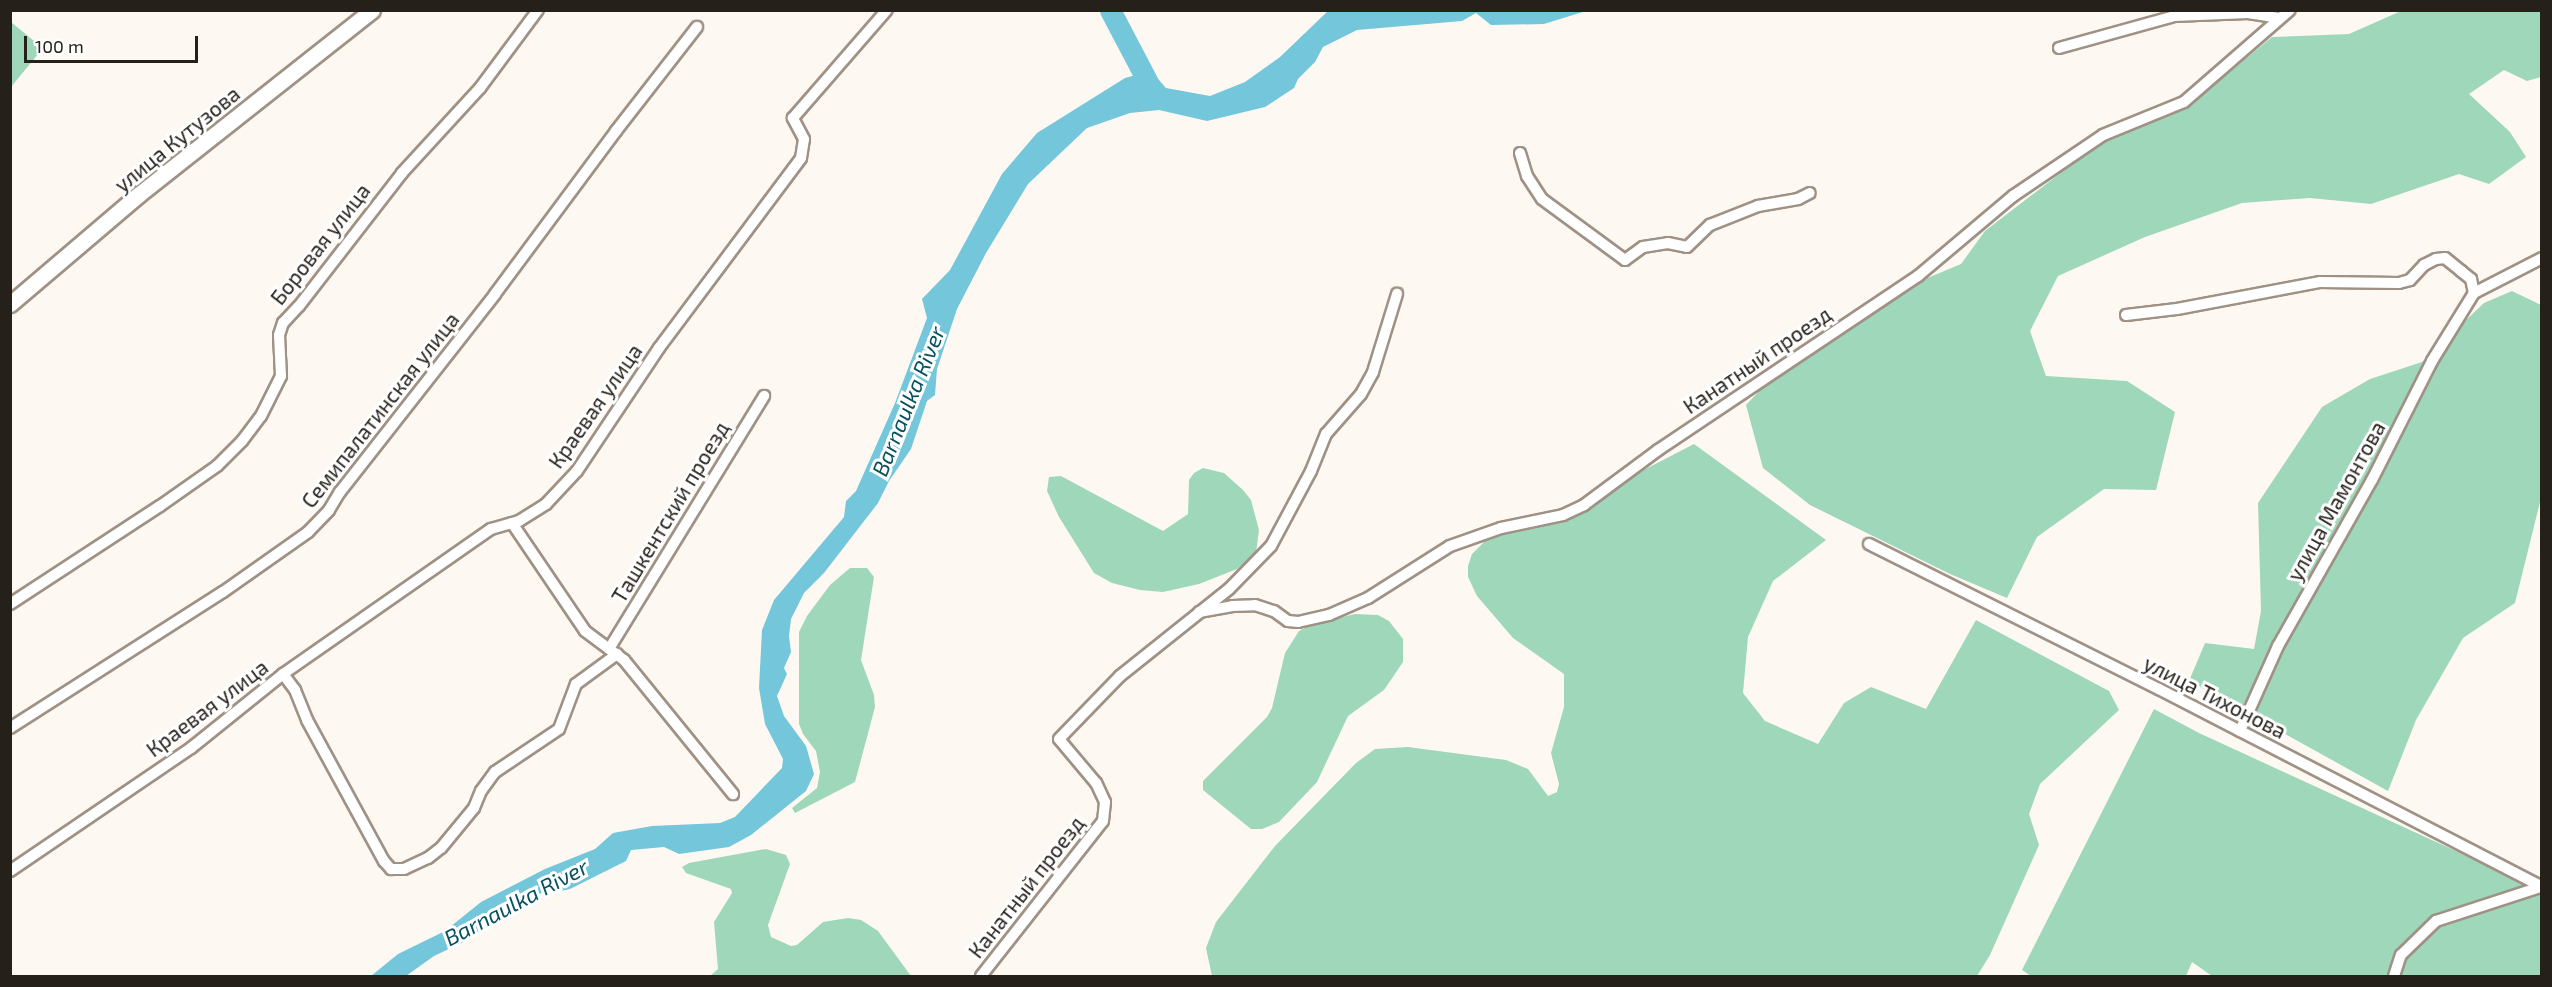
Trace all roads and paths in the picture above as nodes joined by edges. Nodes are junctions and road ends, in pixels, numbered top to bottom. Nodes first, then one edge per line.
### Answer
1 (372, 10) edge
2 (538, 10) edge
3 (886, 10) edge
4 (2290, 10) edge
5 (2279, 18) junction
6 (697, 27) dead end
7 (2059, 48) dead end
8 (1520, 153) dead end
9 (1810, 193) dead end
10 (2541, 258) edge
11 (2474, 293) junction
12 (1397, 294) dead end
13 (10, 304) edge
14 (2126, 315) dead end
15 (764, 396) dead end
16 (512, 523) junction
17 (1869, 544) dead end
18 (10, 604) edge
19 (1199, 612) junction
20 (613, 652) junction
21 (283, 674) junction
22 (10, 728) edge
23 (2240, 731) junction
24 (734, 794) dead end
25 (10, 871) edge
26 (2541, 887) edge
27 (981, 976) edge
28 (2394, 976) edge

1 - 13 main road, улица Кутузова
2 - 18 street, Боровая улица
3 - 16 street, Краевая улица
4 - 5 street, Канатный проезд
5 - 7 street
5 - 19 street, Канатный проезд
6 - 22 street, Семипалатинская улица
8 - 9 street
10 - 11 street
11 - 14 street
11 - 23 street, улица Мамонтова
12 - 19 street, Канатный проезд
15 - 20 street, Ташкентский проезд
16 - 20 street
16 - 21 street, Краевая улица
17 - 23 street, улица Тихонова
19 - 27 street, Канатный проезд
20 - 21 street, Ташкентский проезд
20 - 24 street
21 - 25 street, Краевая улица
23 - 26 street, улица Тихонова
26 - 28 street

